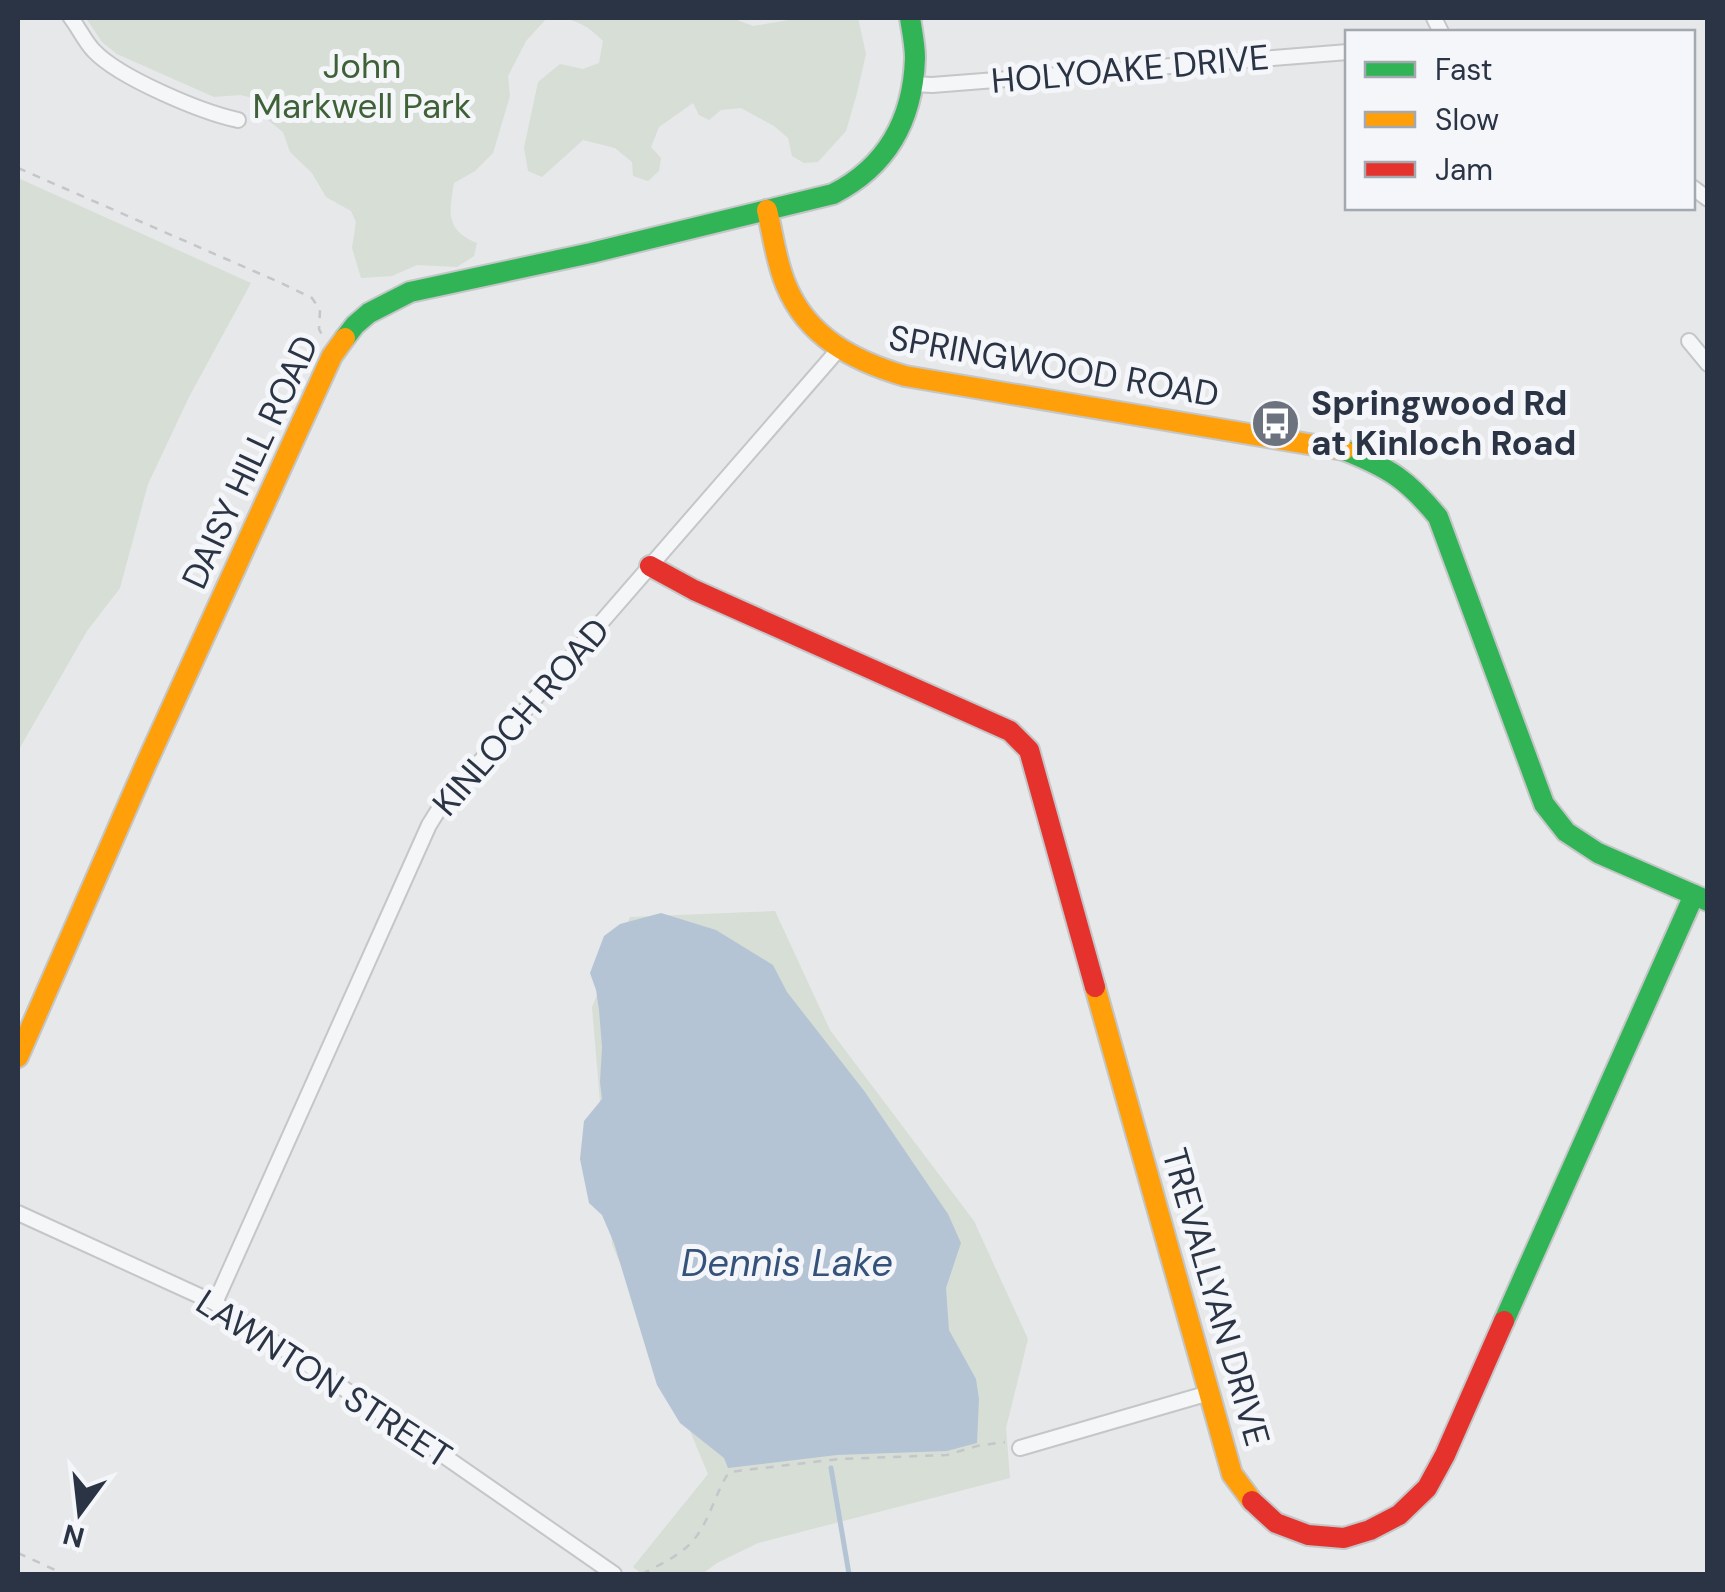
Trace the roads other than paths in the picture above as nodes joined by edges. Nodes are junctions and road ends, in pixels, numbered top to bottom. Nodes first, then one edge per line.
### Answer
1 (71, 18) edge
2 (910, 18) edge
3 (1345, 52) edge
4 (912, 84) junction
5 (238, 120) dead end
6 (767, 210) junction
7 (1690, 341) dead end
8 (838, 350) junction
9 (1708, 364) edge
10 (650, 566) junction
11 (1701, 898) edge
12 (18, 1057) edge
13 (18, 1213) edge
14 (215, 1303) junction
15 (1209, 1393) junction
16 (1020, 1448) road end
17 (614, 1574) edge

1 - 5 street
2 - 4 street, DAISY HILL ROAD
3 - 4 street, HOLYOAKE DRIVE
4 - 6 street, DAISY HILL ROAD
6 - 8 street, SPRINGWOOD ROAD
6 - 12 street, DAISY HILL ROAD
7 - 9 street
8 - 10 street, KINLOCH ROAD
8 - 11 street, SPRINGWOOD ROAD
10 - 14 street, KINLOCH ROAD
10 - 15 street, TREVALLYAN DRIVE
11 - 15 street, TREVALLYAN DRIVE
13 - 14 street, LAWNTON STREET
14 - 17 street, LAWNTON STREET
15 - 16 street

